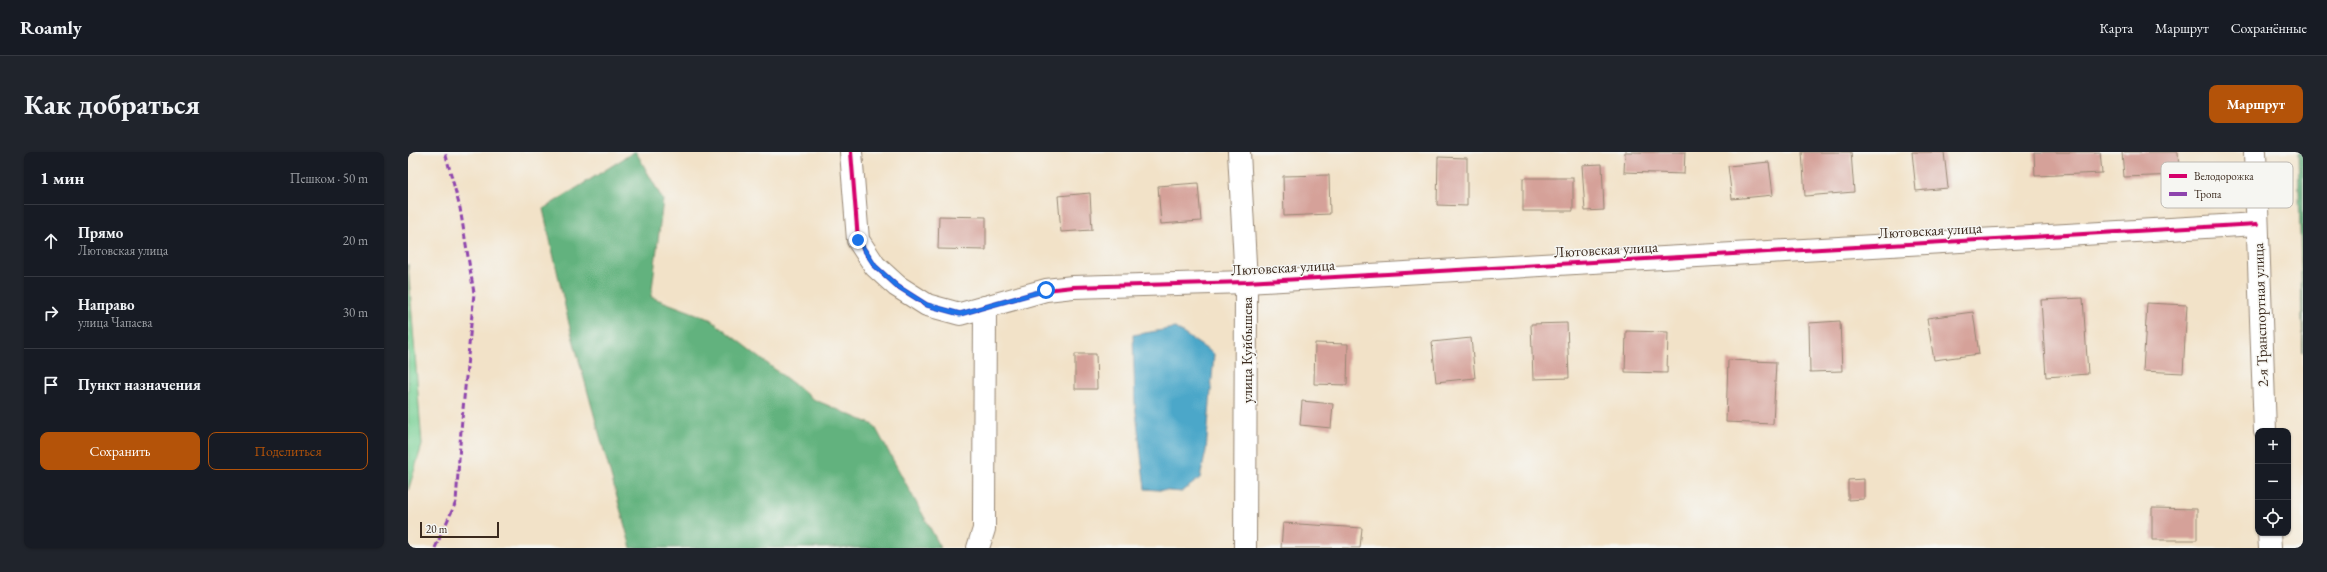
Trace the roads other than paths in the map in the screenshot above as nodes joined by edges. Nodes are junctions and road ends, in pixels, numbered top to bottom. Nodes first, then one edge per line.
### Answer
1 (850, 152) edge
2 (1239, 152) edge
3 (2255, 152) edge
4 (2255, 162) edge
5 (2257, 208) edge
6 (2257, 224) junction
7 (1246, 282) junction
8 (985, 308) junction
9 (2265, 428) edge
10 (2269, 536) edge
11 (978, 548) edge
12 (1245, 548) edge
13 (2270, 548) edge

1 - 8 street, Лютовская улица
2 - 7 street, улица Куйбышева
3 - 4 street, 2-я Транспортная улица
5 - 6 street, 2-я Транспортная улица
6 - 7 street, Лютовская улица
6 - 9 street, 2-я Транспортная улица
7 - 8 street, Лютовская улица
7 - 12 street, улица Куйбышева
8 - 11 street
10 - 13 street

